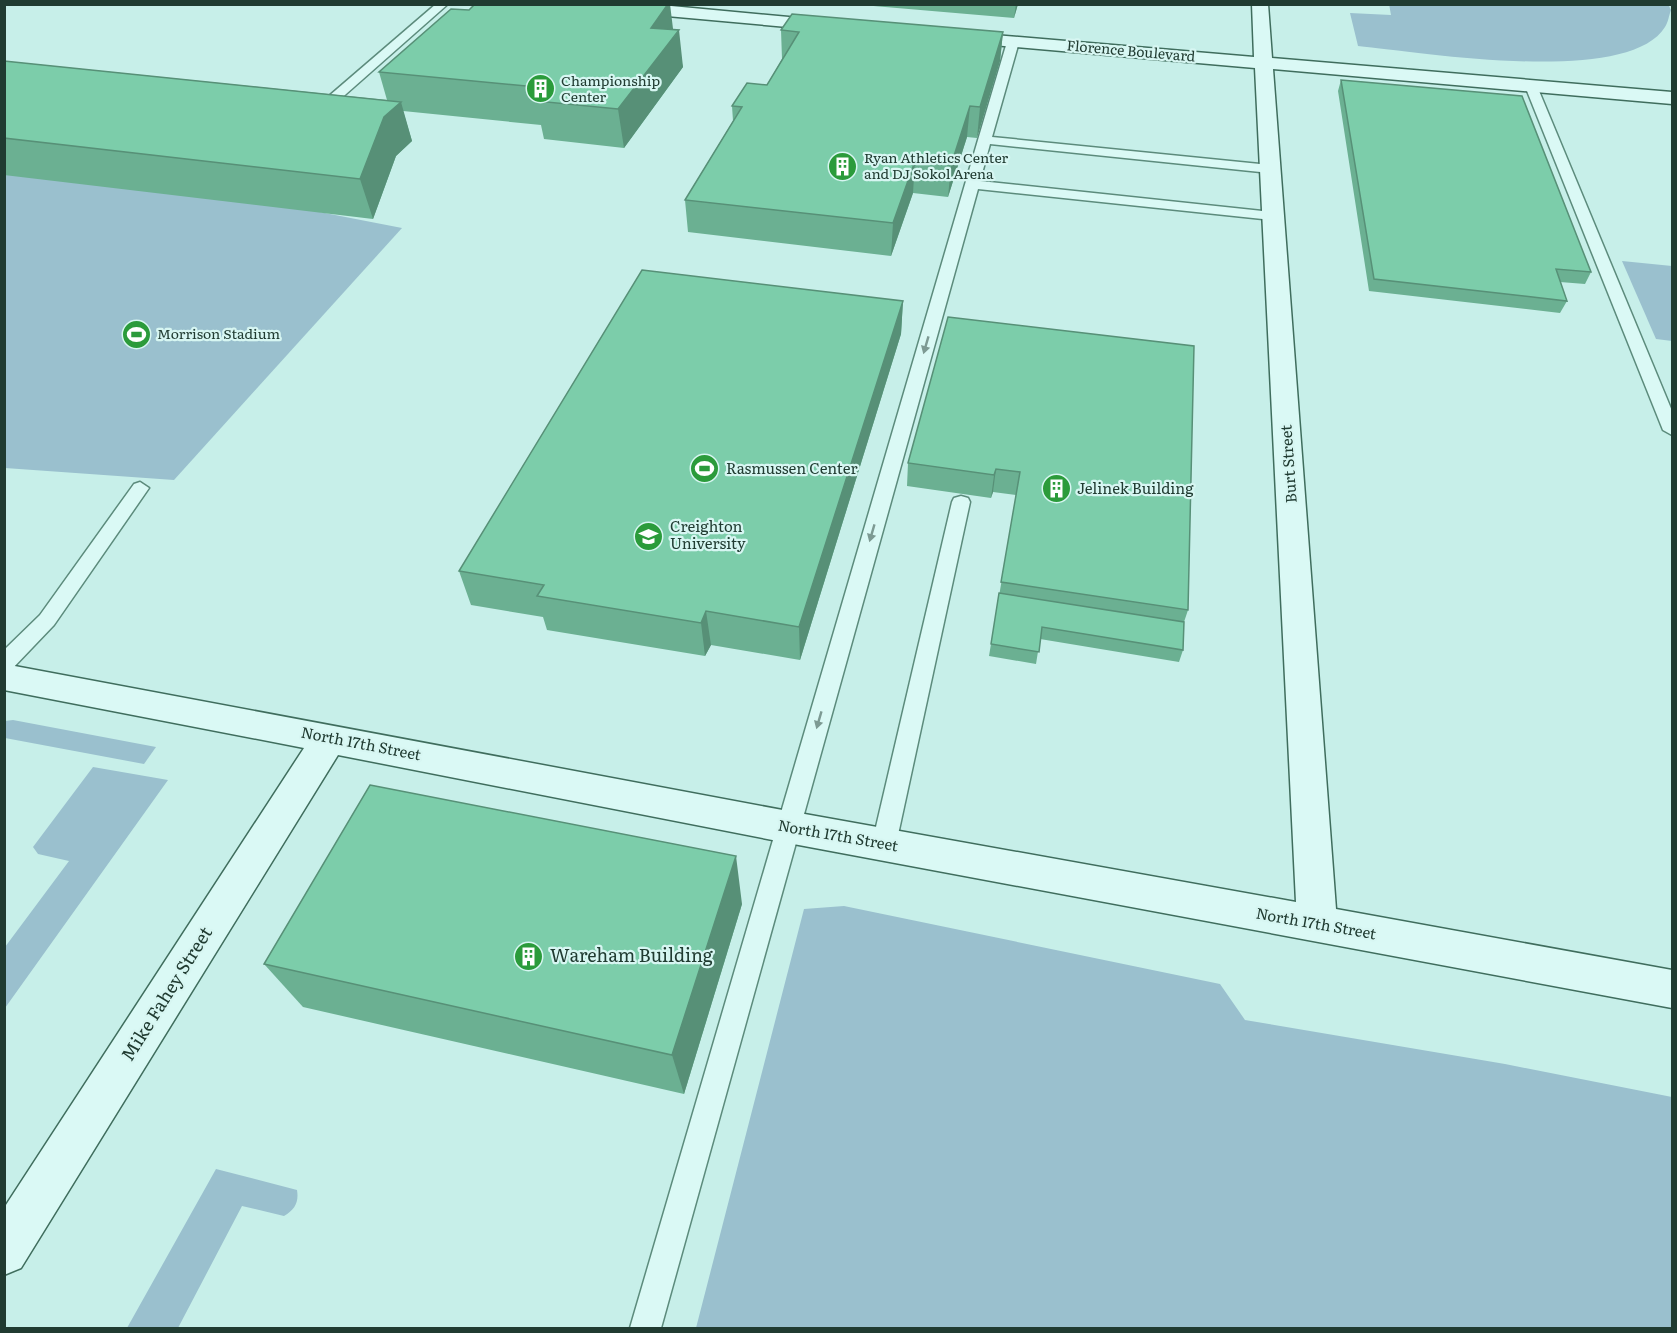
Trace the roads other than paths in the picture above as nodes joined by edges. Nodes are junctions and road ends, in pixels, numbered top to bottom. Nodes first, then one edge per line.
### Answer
1 (443, 4) edge
2 (589, 4) edge
3 (1260, 4) edge
4 (848, 27) edge
5 (942, 35) edge
6 (1013, 42) junction
7 (1263, 63) junction
8 (1531, 86) junction
9 (1672, 98) edge
10 (333, 99) edge
11 (984, 140) junction
12 (1270, 169) junction
13 (972, 184) junction
14 (1272, 216) junction
15 (1672, 430) edge
16 (140, 488) dead end
17 (961, 502) dead end
18 (4, 664) edge
19 (4, 677) edge
20 (330, 738) junction
21 (788, 827) junction
22 (884, 844) junction
23 (1317, 924) junction
24 (1672, 989) edge
25 (4, 1251) edge
26 (645, 1329) edge

1 - 10 lane
2 - 4 street
3 - 7 street, Burt Street
5 - 6 street, Florence Boulevard
6 - 7 street, Florence Boulevard
6 - 11 lane
7 - 8 street, Florence Boulevard
7 - 12 street, Burt Street
8 - 9 street, Florence Boulevard
8 - 15 lane
11 - 12 lane
11 - 13 lane
12 - 14 street, Burt Street
13 - 14 lane
13 -> 21 lane
14 - 23 street, Burt Street
16 - 18 lane
17 - 22 lane
19 - 20 street, North 17th Street
20 - 21 street, North 17th Street
20 - 25 street, Mike Fahey Street
21 - 22 street, North 17th Street
21 - 26 lane
22 - 23 street, North 17th Street
23 - 24 street, North 17th Street

